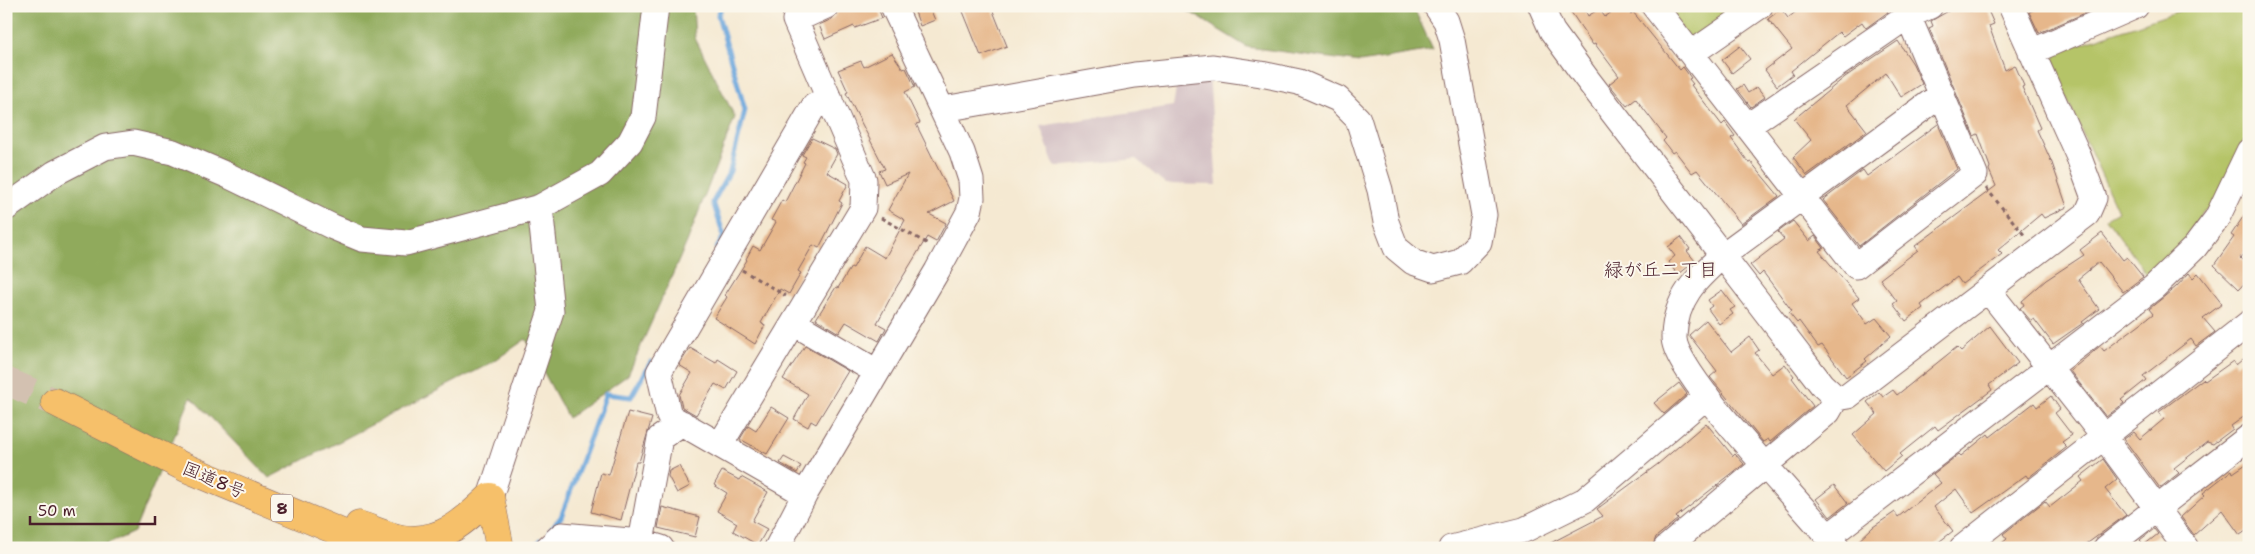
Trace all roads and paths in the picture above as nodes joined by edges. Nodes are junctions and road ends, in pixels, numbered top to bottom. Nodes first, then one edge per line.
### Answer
1 (656, 6) edge
2 (826, 6) edge
3 (894, 6) edge
4 (1436, 6) edge
5 (1541, 6) edge
6 (1654, 6) edge
7 (1760, 6) edge
8 (2011, 6) edge
9 (2122, 9) edge
10 (1914, 10) edge
11 (2031, 52) junction
12 (1692, 53) junction
13 (1942, 94) junction
14 (830, 100) junction
15 (944, 109) junction
16 (1748, 126) junction
17 (2248, 156) edge
18 (1975, 174) junction
19 (1803, 197) junction
20 (540, 207) junction
21 (6, 208) edge
22 (863, 208) junction
23 (2038, 252) junction
24 (946, 254) junction
25 (1723, 255) junction
26 (724, 260) junction
27 (1988, 290) junction
28 (799, 314) junction
29 (2249, 323) edge
30 (2049, 368) junction
31 (877, 372) junction
32 (1707, 396) junction
33 (1836, 398) junction
34 (55, 402) tunnel mouth
35 (682, 423) junction
36 (2104, 437) junction
37 (2249, 437) edge
38 (720, 445) junction
39 (1764, 465) junction
40 (186, 468) junction
41 (805, 494) junction
42 (490, 497) junction
43 (2157, 508) junction
44 (1526, 539) edge
45 (1833, 542) edge
46 (651, 545) edge
47 (378, 548) edge
48 (500, 548) edge
49 (548, 548) edge
50 (777, 548) edge
51 (1451, 548) edge
52 (1666, 548) edge
53 (1962, 548) edge
54 (2106, 548) edge
55 (2186, 548) edge

1 - 20 street
2 - 14 street
3 - 15 street
4 - 15 street
5 - 25 street
6 - 12 street
7 - 12 street
8 - 11 street
9 - 11 street
10 - 13 street
10 - 16 street
11 - 23 street
12 - 16 street
13 - 18 street
13 - 19 street
14 - 22 street
14 - 26 street
15 - 24 street
16 - 19 street
17 - 30 street
18 - 19 street
18 - 23 path
19 - 25 street
20 - 21 street
20 - 42 street
22 - 24 path
22 - 28 street
23 - 27 street
24 - 31 street
25 - 32 street
25 - 33 street
26 - 28 path
26 - 35 street
27 - 30 street
27 - 33 street
28 - 31 street
28 - 38 street
29 - 36 street
30 - 36 street
30 - 45 street
31 - 41 street
32 - 39 street
32 - 44 street
33 - 39 street
34 - 40 highway, 国道8号 / 8
35 - 38 street
35 - 46 street
36 - 43 street
36 - 53 street
37 - 43 street
38 - 41 street
39 - 45 street
39 - 52 street
40 - 42 highway
40 - 47 highway, 国道8号 / 8
41 - 50 street
42 - 48 highway
43 - 54 street
43 - 55 street
44 - 51 street
46 - 49 street

